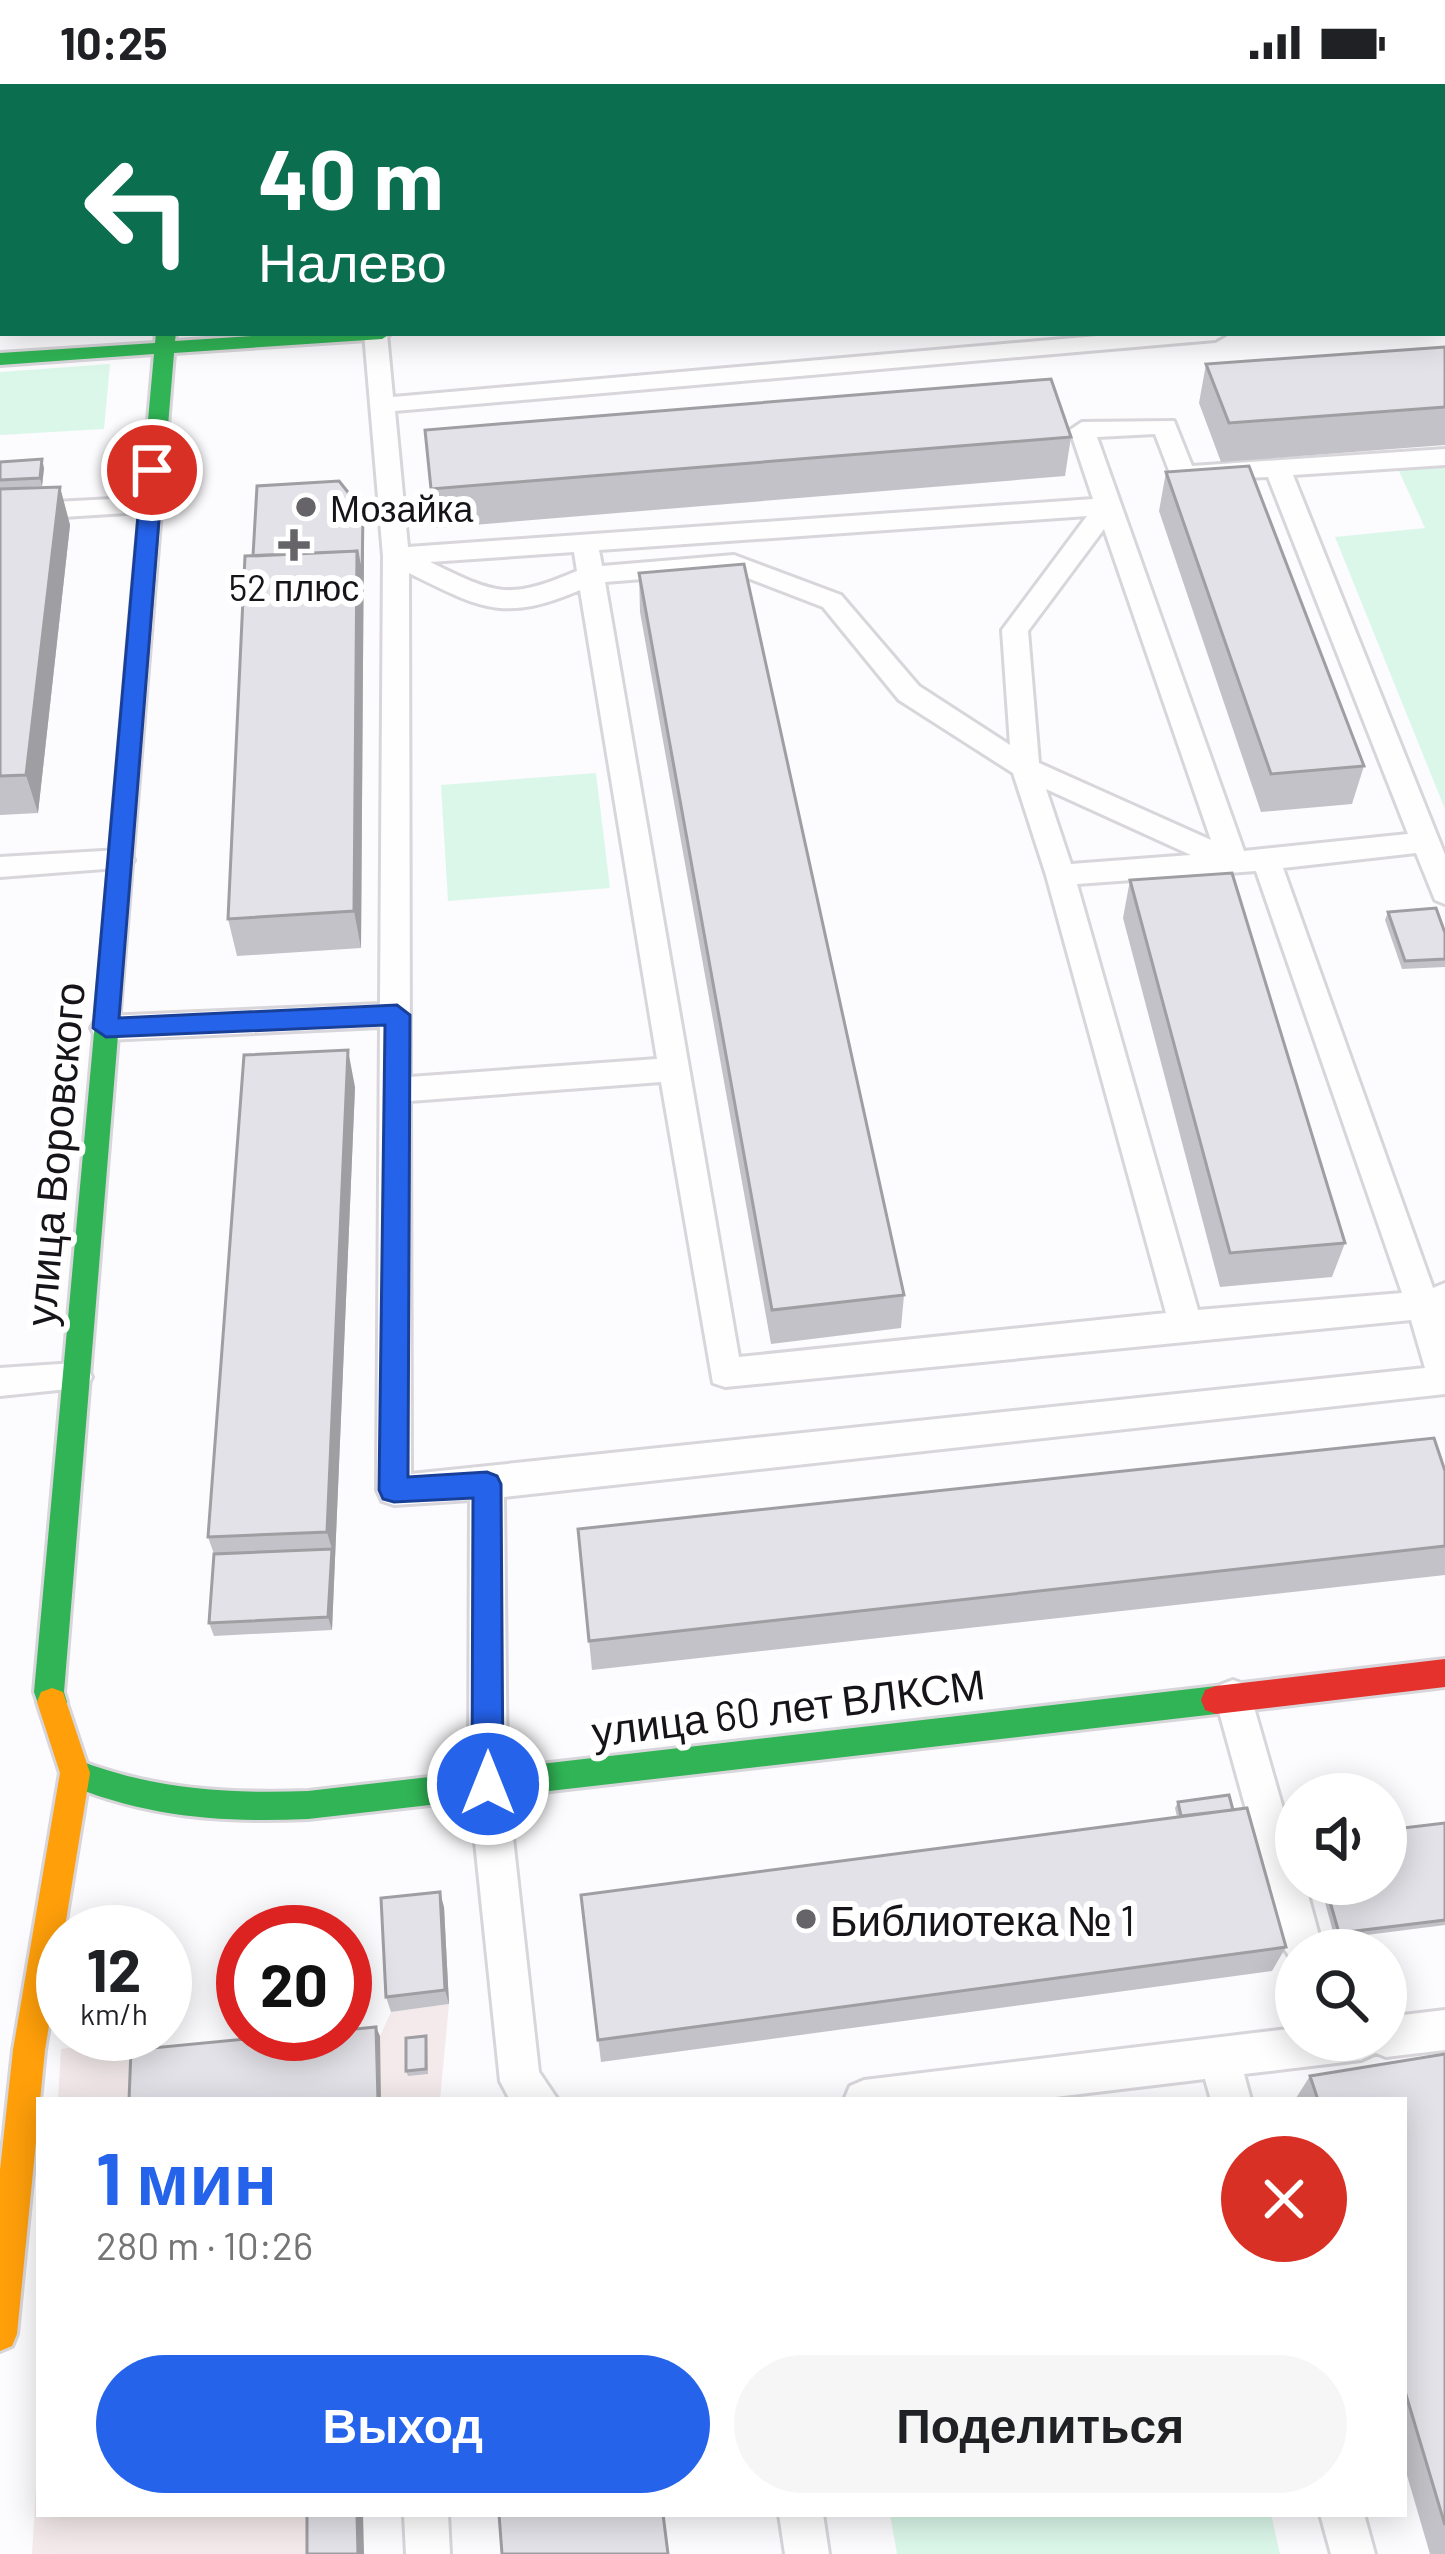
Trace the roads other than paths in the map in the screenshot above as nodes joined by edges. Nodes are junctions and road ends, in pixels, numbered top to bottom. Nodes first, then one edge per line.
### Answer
1 (307, 336) edge
2 (378, 336) edge
3 (1180, 336) edge
4 (165, 342) edge
5 (0, 359) edge
6 (383, 405) junction
7 (1445, 457) edge
8 (1279, 472) junction
9 (149, 506) junction
10 (1107, 506) junction
11 (0, 513) edge
12 (585, 542) junction
13 (396, 556) junction
14 (591, 574) junction
15 (1025, 768) junction
16 (1426, 842) junction
17 (120, 860) junction
18 (1266, 860) junction
19 (1233, 862) junction
20 (0, 866) edge
21 (1060, 875) junction
22 (1445, 893) edge
23 (397, 1015) junction
24 (106, 1028) junction
25 (675, 1069) junction
26 (397, 1090) junction
27 (1445, 1270) edge
28 (1434, 1301) edge
29 (1186, 1325) junction
30 (75, 1377) junction
31 (1445, 1380) edge
32 (0, 1382) edge
33 (487, 1484) junction
34 (1445, 1673) edge
35 (1232, 1697) junction
36 (75, 1773) junction
37 (488, 1784) junction
38 (1298, 1929) edge
39 (1445, 2030) edge
40 (1407, 2035) edge
41 (1275, 2050) edge
42 (1220, 2057) junction
43 (535, 2097) edge
44 (889, 2097) edge
45 (1230, 2097) edge
46 (4, 2223) edge
47 (0, 2334) edge
48 (426, 2517) edge
49 (801, 2517) edge
50 (1343, 2517) edge
51 (428, 2554) edge
52 (807, 2554) edge
53 (1353, 2554) edge

1 - 4 street
2 - 6 lane
3 - 6 lane
4 - 5 street
4 - 9 street, улица Воровского
6 - 13 lane
7 - 8 lane
8 - 10 lane
8 - 16 lane
9 - 11 lane
9 - 17 street, улица Воровского
10 - 12 lane
10 - 15 lane
10 - 19 lane
12 - 13 lane
12 - 14 lane
13 - 14 lane
13 - 23 lane
14 - 15 lane
14 - 25 lane
15 - 19 lane
15 - 21 lane
16 - 18 lane
16 - 22 lane
17 - 20 lane
17 - 24 street, улица Воровского
18 - 19 lane
18 - 28 lane
19 - 21 lane
21 - 29 lane
23 - 24 lane
23 - 26 lane
24 - 30 street, улица Воровского
25 - 26 lane
25 - 29 lane
26 - 33 lane
27 - 28 lane
28 - 29 lane
28 - 31 lane
30 - 32 lane
30 - 36 street, улица Воровского
31 - 33 lane
33 - 37 lane
34 - 35 street, улица 60 лет ВЛКСМ
35 - 37 street, улица 60 лет ВЛКСМ
35 - 38 lane
36 - 37 street, улица 60 лет ВЛКСМ
36 - 46 street, улица Воровского
37 - 43 lane
39 - 40 lane
41 - 42 lane
42 - 44 lane
42 - 45 lane
46 - 47 street, улица Воровского
48 - 51 lane
49 - 52 lane
50 - 53 lane

